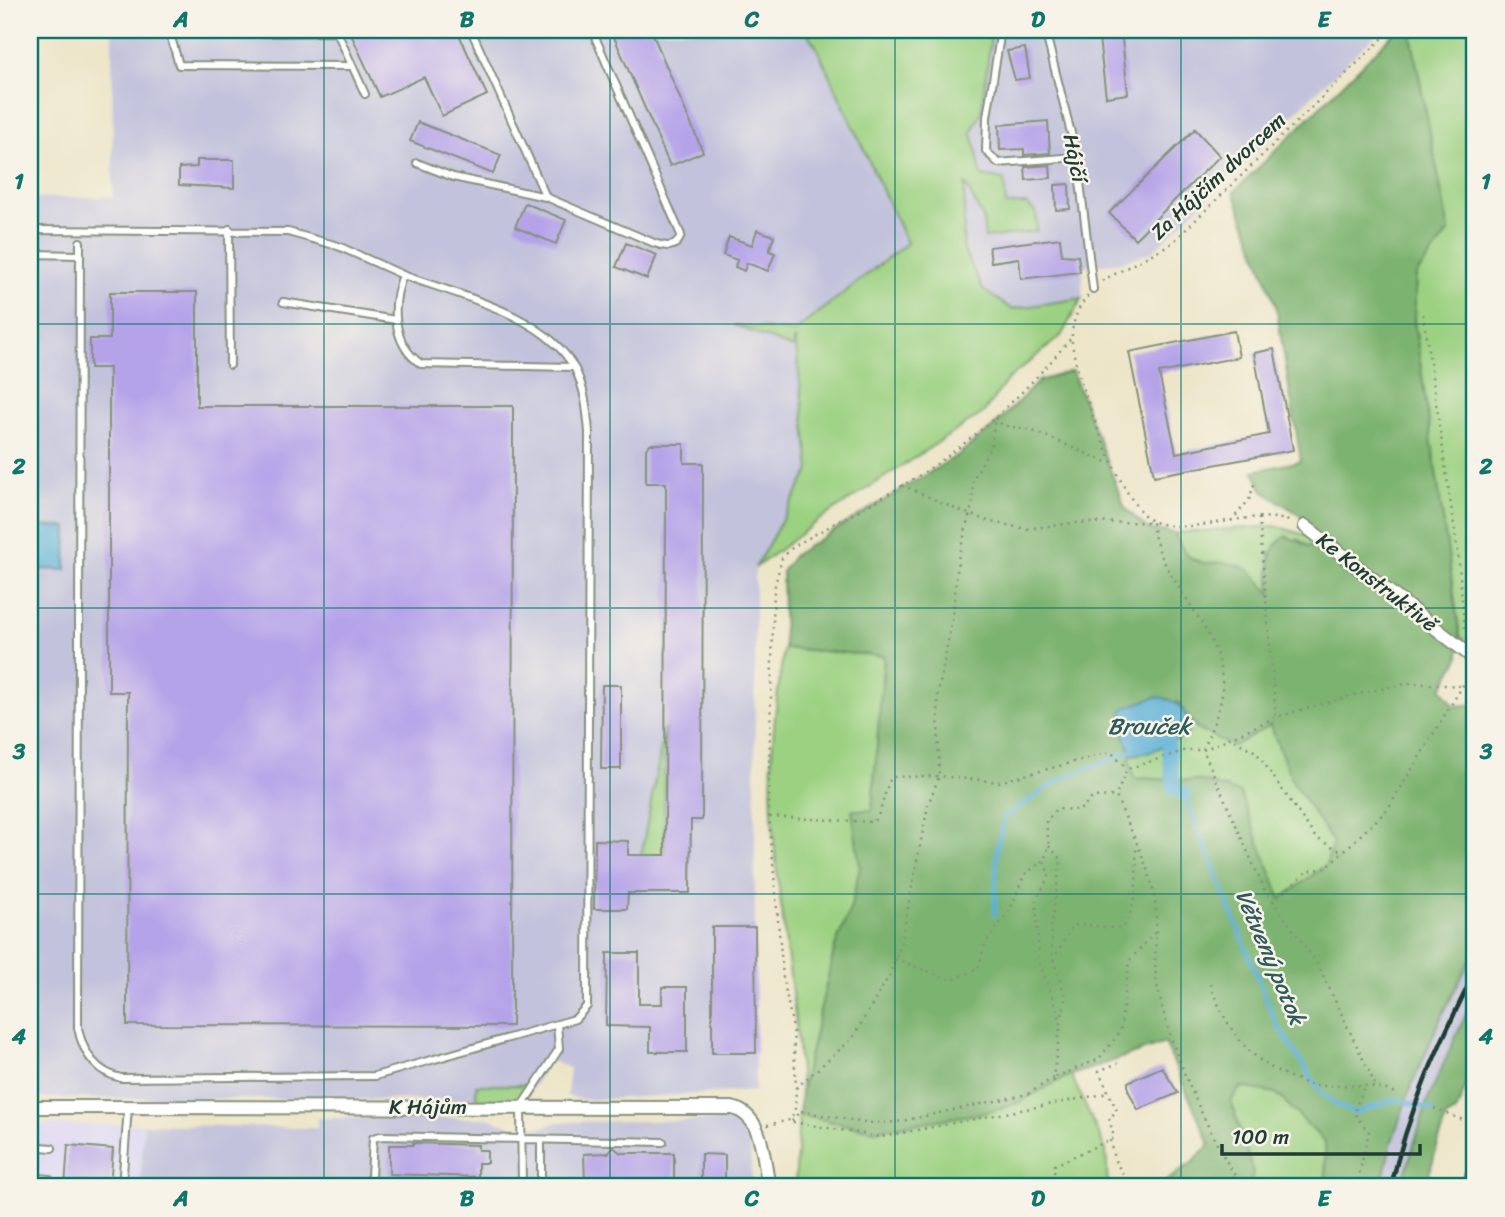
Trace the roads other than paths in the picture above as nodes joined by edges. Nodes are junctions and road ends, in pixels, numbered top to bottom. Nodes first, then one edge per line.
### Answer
1 (471, 30) edge
2 (592, 30) edge
3 (1001, 30) edge
4 (1045, 30) edge
5 (337, 31) edge
6 (352, 66) junction
7 (365, 94) dead end
8 (1077, 157) junction
9 (417, 163) dead end
10 (546, 197) junction
11 (229, 229) junction
12 (30, 230) edge
13 (80, 242) dead end
14 (30, 254) edge
15 (80, 255) junction
16 (403, 275) junction
17 (1094, 289) road end
18 (283, 302) dead end
19 (396, 320) junction
20 (230, 365) dead end
21 (573, 367) junction
22 (1306, 526) road end
23 (1475, 659) edge
24 (557, 1024) junction
25 (30, 1107) edge
26 (128, 1107) junction
27 (521, 1107) junction
28 (522, 1140) junction
29 (541, 1141) junction
30 (663, 1142) dead end
31 (30, 1146) edge
32 (52, 1148) dead end
33 (30, 1177) edge
34 (371, 1177) dead end
35 (48, 1179) dead end
36 (122, 1187) edge
37 (522, 1187) edge
38 (541, 1187) edge
39 (769, 1187) edge

1 - 10 lane
2 - 10 lane
3 - 8 lane
4 - 8 lane, Hájčí
5 - 6 lane
5 - 6 lane
6 - 7 lane
8 - 17 lane, Hájčí
9 - 10 lane
11 - 12 lane
11 - 16 lane
11 - 20 lane
13 - 15 lane
14 - 15 lane
15 - 24 lane
16 - 19 lane
16 - 21 lane
18 - 19 lane
19 - 21 lane
21 - 24 lane
22 - 23 street, Ke Konstruktivě
24 - 27 lane
25 - 26 street, K Hájům
26 - 27 street, K Hájům
26 - 36 lane
27 - 28 lane
27 - 39 street, K Hájům
28 - 29 lane
28 - 34 lane
28 - 37 lane
29 - 30 lane
29 - 38 lane
31 - 32 lane
33 - 35 lane

